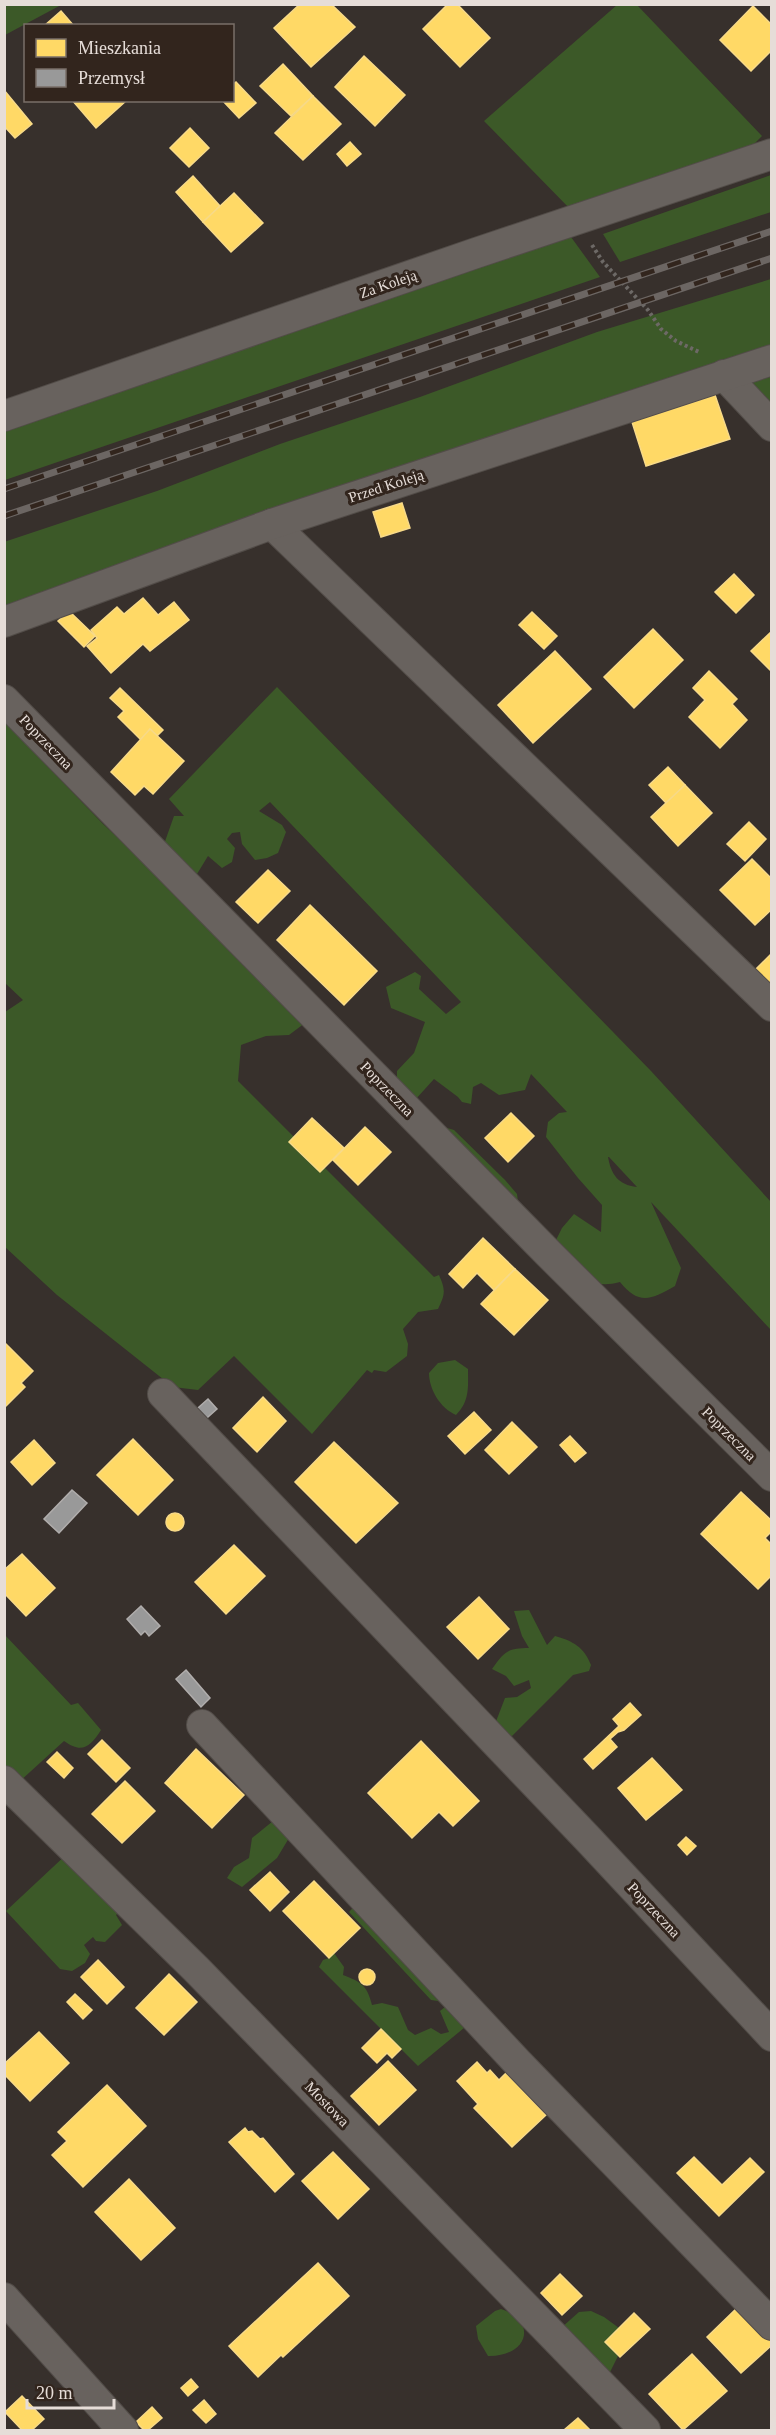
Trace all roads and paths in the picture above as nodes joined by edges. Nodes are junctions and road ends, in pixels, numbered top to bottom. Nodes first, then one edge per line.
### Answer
1 (771, 154) edge
2 (573, 221) junction
3 (771, 360) edge
4 (726, 375) junction
5 (4, 416) edge
6 (771, 426) edge
7 (272, 524) junction
8 (4, 622) edge
9 (4, 699) edge
10 (771, 1006) edge
11 (163, 1394) dead end
12 (771, 1476) edge
13 (202, 1725) dead end
14 (4, 1780) edge
15 (771, 2036) edge
16 (4, 2298) edge
17 (771, 2325) edge
18 (123, 2430) edge
19 (645, 2430) edge

1 - 2 street, Za Koleją
2 - 4 path
2 - 5 street, Za Koleją
3 - 4 street, Przed Koleją
4 - 6 street
4 - 7 street, Przed Koleją
7 - 8 street, Przed Koleją
7 - 10 street
9 - 12 street, Poprzeczna
11 - 15 street, Poprzeczna
13 - 17 street
14 - 19 street, Mostowa
16 - 18 street

